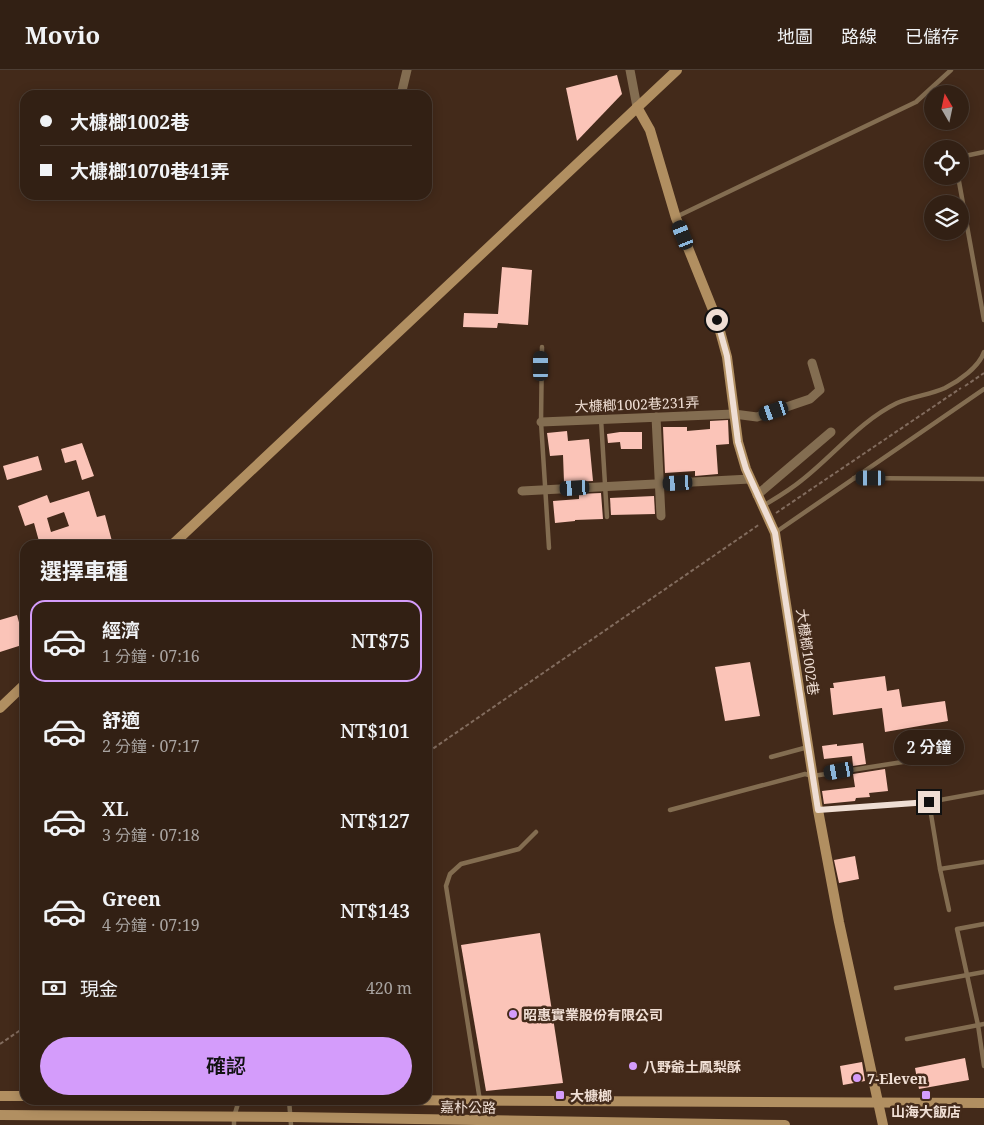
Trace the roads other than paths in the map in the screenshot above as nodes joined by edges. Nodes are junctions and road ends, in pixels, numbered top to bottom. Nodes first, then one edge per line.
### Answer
1 (406, 70) edge
2 (630, 70) edge
3 (677, 70) edge
4 (951, 70) edge
5 (402, 90) edge
6 (637, 107) junction
7 (984, 152) edge
8 (969, 155) edge
9 (960, 185) edge
10 (676, 218) junction
11 (984, 320) edge
12 (542, 347) dead end
13 (984, 352) edge
14 (812, 363) dead end
15 (984, 388) edge
16 (734, 414) junction
17 (656, 417) junction
18 (601, 419) junction
19 (541, 422) junction
20 (831, 432) dead end
21 (852, 478) junction
22 (750, 479) junction
23 (984, 479) edge
24 (660, 484) junction
25 (605, 487) junction
26 (545, 490) junction
27 (522, 491) dead end
28 (757, 494) junction
29 (762, 507) junction
30 (662, 516) dead end
31 (607, 517) dead end
32 (775, 533) junction
33 (177, 540) edge
34 (549, 548) dead end
35 (20, 689) edge
36 (0, 708) edge
37 (808, 747) junction
38 (770, 757) dead end
39 (909, 761) dead end
40 (812, 776) junction
41 (984, 792) edge
42 (929, 802) junction
43 (670, 810) dead end
44 (818, 810) junction
45 (536, 832) dead end
46 (984, 862) edge
47 (940, 869) junction
48 (949, 910) dead end
49 (984, 924) edge
50 (984, 972) edge
51 (967, 975) junction
52 (896, 988) dead end
53 (984, 1024) edge
54 (978, 1025) junction
55 (907, 1039) dead end
56 (984, 1066) edge
57 (0, 1096) edge
58 (20, 1096) edge
59 (432, 1101) edge
60 (480, 1101) junction
61 (877, 1102) junction
62 (984, 1103) edge
63 (238, 1105) edge
64 (289, 1105) edge
65 (0, 1115) edge
66 (234, 1121) edge
67 (291, 1121) edge
68 (784, 1125) edge
69 (883, 1125) edge

1 - 5 street
2 - 6 street
3 - 6 main road
4 - 10 lane
6 - 10 main road, 大槺榔1002巷
6 - 33 main road
7 - 8 lane
9 - 11 lane
10 - 16 main road, 大槺榔1002巷
12 - 19 lane
13 - 29 lane
14 - 16 street, 大槺榔1002巷231弄
15 - 21 lane
16 - 17 street, 大槺榔1002巷231弄
16 - 22 main road, 大槺榔1002巷
17 - 18 street, 大槺榔1002巷231弄
17 - 24 street
18 - 19 street, 大槺榔1002巷231弄
18 - 25 lane
19 - 26 lane
20 - 28 street
21 - 23 lane
21 - 32 lane
22 - 24 street
22 - 28 main road, 大槺榔1002巷
24 - 25 street
24 - 30 street
25 - 26 street
25 - 31 lane
26 - 27 street
26 - 34 lane
28 - 29 main road, 大槺榔1002巷
29 - 32 main road, 大槺榔1002巷
32 - 37 main road, 大槺榔1002巷
35 - 36 main road
37 - 38 lane
37 - 40 main road, 大槺榔1002巷
39 - 40 lane
40 - 43 lane
40 - 44 main road, 大槺榔1002巷
41 - 42 lane
42 - 44 lane
42 - 47 lane
44 - 61 main road, 大槺榔1002巷
45 - 60 lane
46 - 47 lane
47 - 48 lane
49 - 51 lane
50 - 51 lane
51 - 52 lane
51 - 54 lane
53 - 54 lane
54 - 55 lane
54 - 56 lane
57 - 58 main road
59 - 60 main road, 嘉朴公路
60 - 61 main road, 嘉朴公路
61 - 62 main road, 嘉朴公路
61 - 69 main road, 大槺榔1002巷
63 - 66 lane
64 - 67 lane
65 - 66 main road, 嘉朴公路
66 - 67 main road, 嘉朴公路
67 - 68 main road, 嘉朴公路

